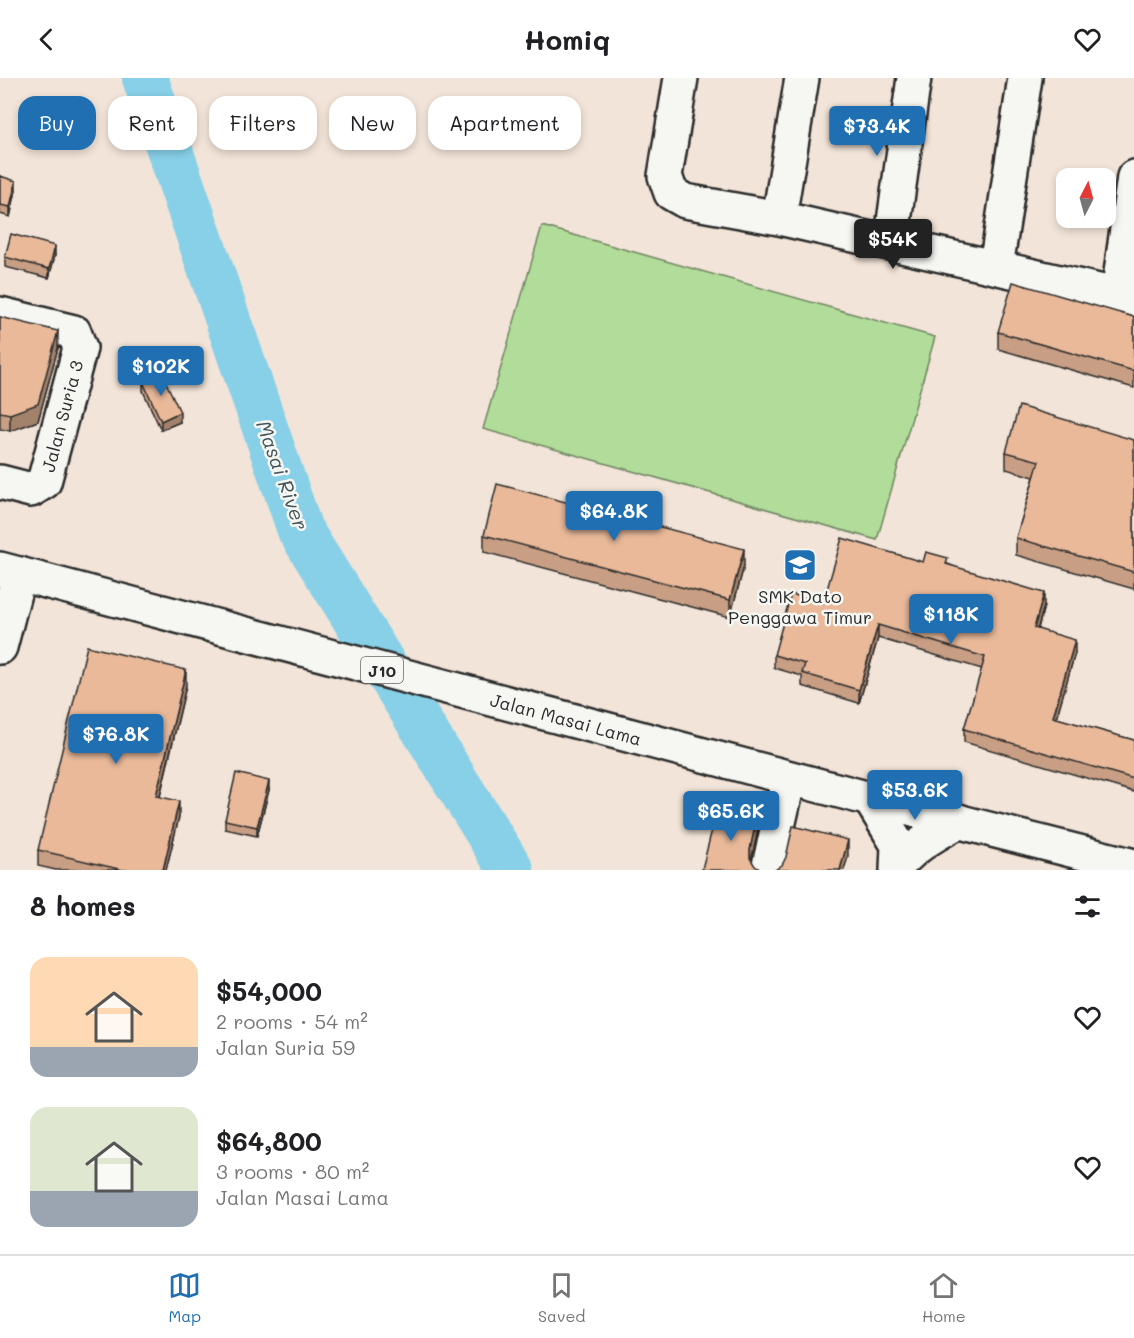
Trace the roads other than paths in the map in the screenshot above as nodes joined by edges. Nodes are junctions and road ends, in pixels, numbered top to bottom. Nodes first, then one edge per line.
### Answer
1 (681, 78) edge
2 (801, 78) edge
3 (914, 78) edge
4 (1026, 78) edge
5 (1134, 177) edge
6 (779, 218) junction
7 (891, 243) junction
8 (996, 267) junction
9 (1126, 297) edge
10 (0, 314) edge
11 (0, 482) edge
12 (10, 572) edge
13 (0, 647) edge
14 (789, 778) junction
15 (870, 799) junction
16 (959, 821) junction
17 (1133, 862) edge
18 (898, 867) edge
19 (768, 870) edge

1 - 6 street
2 - 6 street
3 - 7 street
4 - 8 street
5 - 9 street
6 - 7 street
7 - 8 street
8 - 9 street
10 - 11 street, Jalan Suria 3
12 - 13 street
12 - 14 street, Jalan Masai Lama / J10
14 - 15 street, Jalan Masai Lama / J10
14 - 19 street
15 - 16 street, Jalan Masai Lama / J10
15 - 18 street
16 - 17 street, Jalan Masai Lama / J10
16 - 18 street

